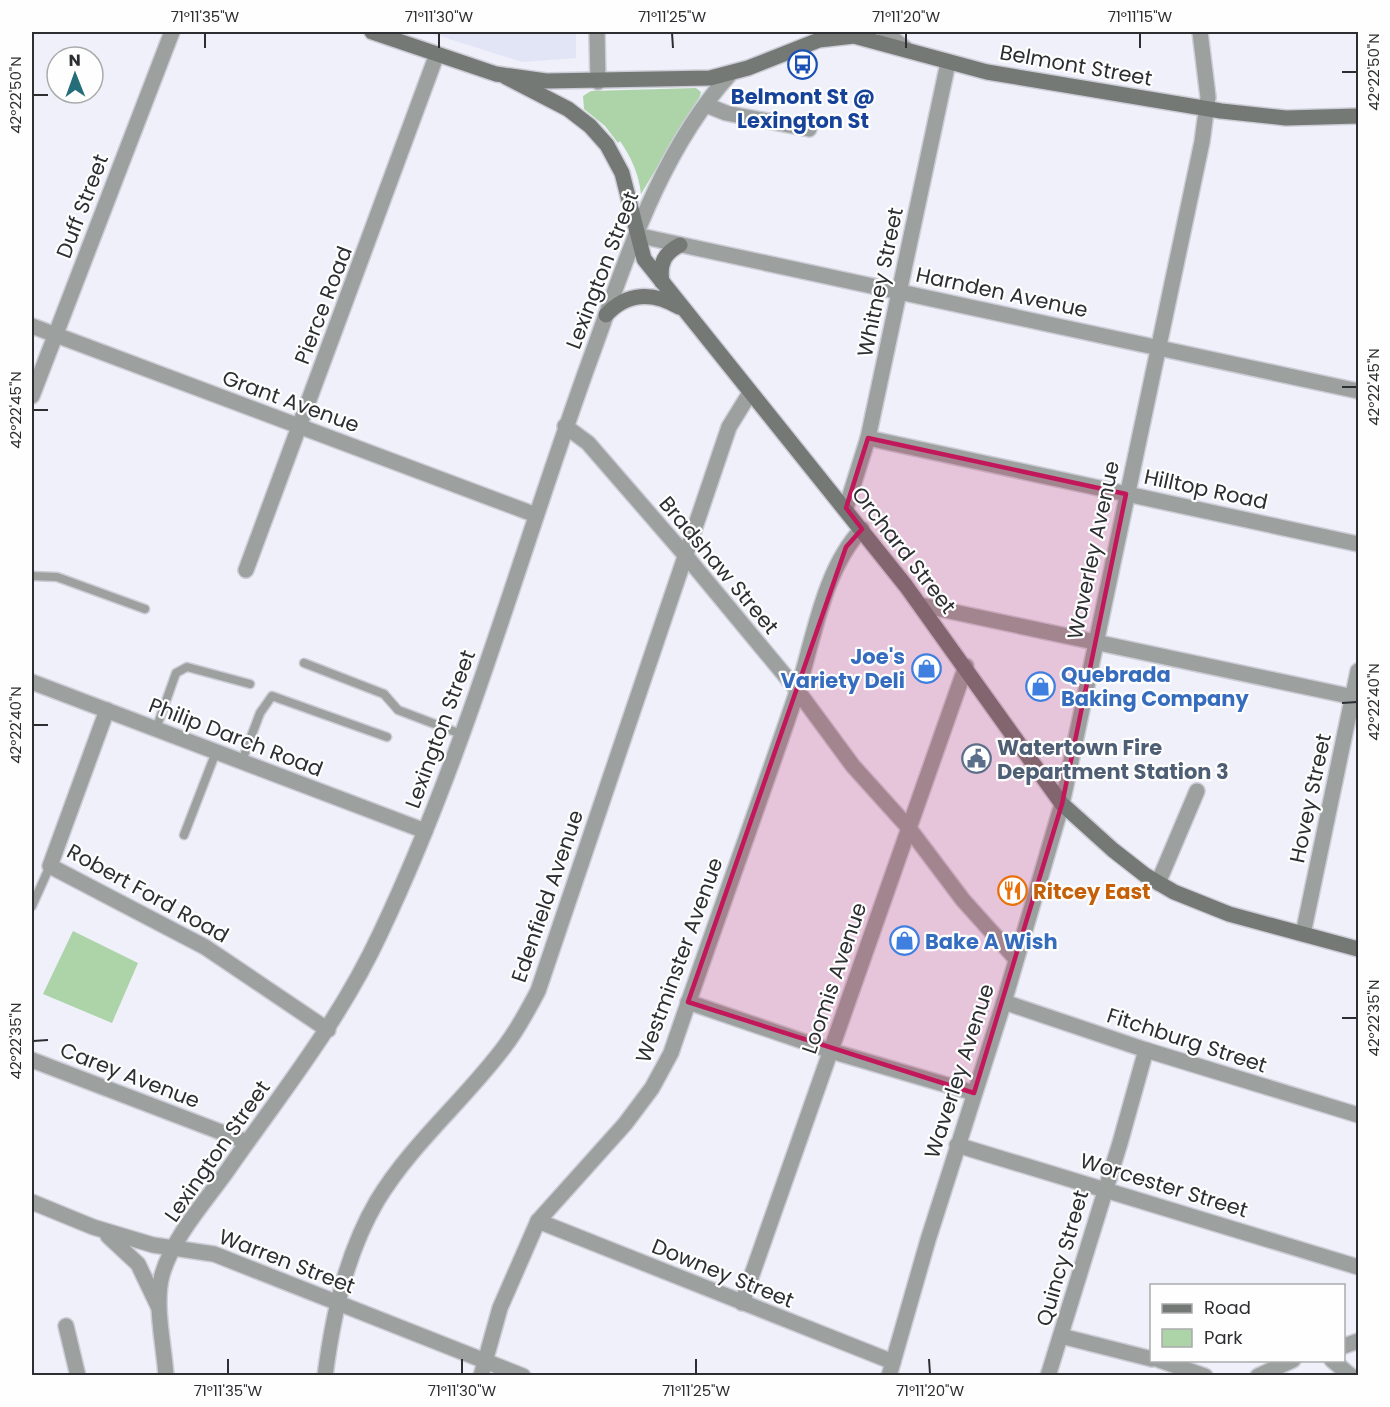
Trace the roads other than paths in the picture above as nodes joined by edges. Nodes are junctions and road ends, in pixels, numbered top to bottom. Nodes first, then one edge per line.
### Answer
1 (172, 32) edge
2 (373, 32) edge
3 (597, 32) edge
4 (815, 32) edge
5 (885, 32) edge
6 (1200, 32) edge
7 (842, 34) edge
8 (859, 34) edge
9 (906, 49) junction
10 (789, 51) junction
11 (437, 54) junction
12 (948, 63) junction
13 (731, 73) junction
14 (506, 77) junction
15 (598, 82) junction
16 (706, 105) junction
17 (1207, 108) junction
18 (1359, 116) edge
19 (809, 129) dead end
20 (636, 235) junction
21 (680, 245) junction
22 (662, 282) junction
23 (899, 293) junction
24 (681, 308) junction
25 (606, 315) junction
26 (32, 326) edge
27 (55, 336) junction
28 (1158, 346) junction
29 (1359, 391) edge
30 (750, 393) junction
31 (32, 396) edge
32 (565, 426) junction
33 (299, 427) junction
34 (868, 438) junction
35 (1126, 494) junction
36 (846, 508) junction
37 (536, 515) junction
38 (862, 529) junction
39 (1359, 544) edge
40 (686, 556) junction
41 (246, 570) dead end
42 (32, 576) edge
43 (921, 605) junction
44 (145, 609) dead end
45 (1095, 643) junction
46 (304, 663) dead end
47 (966, 666) junction
48 (1359, 671) edge
49 (32, 682) edge
50 (250, 684) dead end
51 (797, 690) junction
52 (1355, 698) edge
53 (107, 710) junction
54 (156, 729) junction
55 (461, 734) junction
56 (387, 737) dead end
57 (216, 752) junction
58 (242, 761) junction
59 (1197, 791) dead end
60 (1062, 804) junction
61 (908, 827) junction
62 (425, 831) junction
63 (184, 835) dead end
64 (50, 866) junction
65 (1158, 883) junction
66 (32, 906) edge
67 (1303, 934) junction
68 (1359, 949) edge
69 (1016, 959) junction
70 (688, 1002) junction
71 (1004, 1002) junction
72 (328, 1030) junction
73 (1146, 1050) junction
74 (831, 1051) junction
75 (32, 1059) edge
76 (974, 1093) junction
77 (1359, 1114) edge
78 (247, 1142) junction
79 (957, 1145) junction
80 (1104, 1188) junction
81 (32, 1202) edge
82 (538, 1221) junction
83 (93, 1227) junction
84 (175, 1248) junction
85 (1359, 1267) edge
86 (338, 1302) junction
87 (742, 1303) junction
88 (161, 1312) junction
89 (66, 1326) dead end
90 (1061, 1336) junction
91 (1150, 1358) edge
92 (1165, 1362) edge
93 (1289, 1362) edge
94 (1334, 1362) edge
95 (482, 1368) edge
96 (891, 1369) edge
97 (78, 1376) edge
98 (166, 1376) edge
99 (325, 1376) edge
100 (523, 1376) edge
101 (1048, 1376) edge
102 (1205, 1376) edge
103 (1258, 1376) edge
104 (1351, 1376) edge

1 - 27 street, Duff Street
2 - 11 main road, Belmont Street
3 - 15 street
4 - 10 street
5 - 9 street
6 - 17 street, Waverley Avenue
7 - 8 main road, Belmont Street
7 - 10 main road, Belmont Street
8 - 9 main road, Belmont Street
9 - 12 main road, Belmont Street
10 - 13 main road, Belmont Street
11 - 14 main road, Belmont Street
11 - 33 street, Pierce Road
12 - 17 main road, Belmont Street
12 - 23 street, Whitney Street
13 - 15 main road, Belmont Street
13 - 16 street, Lexington Street
14 - 15 main road, Belmont Street
14 - 20 main road, Orchard Street
16 - 19 street
16 - 20 street, Lexington Street
17 - 18 main road, Belmont Street
17 - 28 street, Waverley Avenue
20 - 21 street, Harnden Avenue
20 - 22 main road, Orchard Street
20 - 25 street, Lexington Street
21 - 22 main road
21 - 23 street, Harnden Avenue
22 - 24 main road, Orchard Street
23 - 28 street, Harnden Avenue
23 - 34 street, Whitney Street
24 - 25 main road
24 - 30 main road, Orchard Street
25 - 32 street, Lexington Street
26 - 27 street, Grant Avenue
27 - 31 street, Duff Street
27 - 33 street, Grant Avenue
28 - 29 street, Harnden Avenue
28 - 35 street, Waverley Avenue
30 - 36 main road, Orchard Street
30 - 40 street, Edenfield Avenue
32 - 37 street, Lexington Street
32 - 40 street, Bradshaw Street
33 - 37 street, Grant Avenue
33 - 41 street, Pierce Road
34 - 35 street, Hilltop Road
34 - 36 street, Whitney Street
35 - 39 street, Hilltop Road
35 - 45 street, Waverley Avenue
36 - 38 main road, Orchard Street
37 - 55 street, Lexington Street
38 - 43 main road, Orchard Street
38 - 51 street, Westminster Avenue
40 - 51 street, Bradshaw Street
40 - 86 street, Edenfield Avenue
42 - 44 lane
43 - 45 street
43 - 47 main road, Orchard Street
45 - 52 street
45 - 60 street, Waverley Avenue
46 - 55 lane
47 - 60 main road, Orchard Street
47 - 61 street, Loomis Avenue
48 - 52 street, Hovey Street
49 - 53 street, Philip Darch Road
50 - 54 lane
51 - 61 street, Bradshaw Street
51 - 70 street, Westminster Avenue
52 - 67 street, Hovey Street
53 - 54 street, Philip Darch Road
53 - 64 street, Robert Ford Road
54 - 57 street, Philip Darch Road
55 - 62 street, Lexington Street
56 - 58 lane
57 - 58 street, Philip Darch Road
57 - 63 lane
58 - 62 street, Philip Darch Road
59 - 65 street
60 - 65 main road, Orchard Street
60 - 69 street, Waverley Avenue
61 - 69 street, Bradshaw Street
61 - 74 street, Loomis Avenue
62 - 72 street, Lexington Street
64 - 66 lane
64 - 72 street, Robert Ford Road
65 - 67 main road, Orchard Street
67 - 68 main road, Orchard Street
69 - 71 street, Waverley Avenue
70 - 74 street
70 - 82 street, Westminster Avenue
71 - 73 street, Fitchburg Street
71 - 76 street, Waverley Avenue
72 - 78 street, Lexington Street
73 - 77 street, Fitchburg Street
73 - 80 street, Quincy Street
74 - 76 street
74 - 87 street, Loomis Avenue
75 - 78 street, Carey Avenue
76 - 79 street, Waverley Avenue
78 - 84 street, Lexington Street
79 - 80 street, Worcester Street
79 - 96 street, Waverley Avenue
80 - 85 street, Worcester Street
80 - 90 street, Quincy Street
81 - 83 street, Warren Street
82 - 87 street, Downey Street
82 - 95 street, Westminster Avenue
83 - 84 street, Warren Street
83 - 88 street
84 - 86 street, Warren Street
84 - 88 street, Lexington Street
86 - 95 street, Warren Street
86 - 99 street, Edenfield Avenue
87 - 96 street, Downey Street
88 - 98 street, Lexington Street
89 - 97 street
90 - 91 street
90 - 101 street, Quincy Street
92 - 102 street
93 - 103 street
94 - 104 street
95 - 100 street, Warren Street

